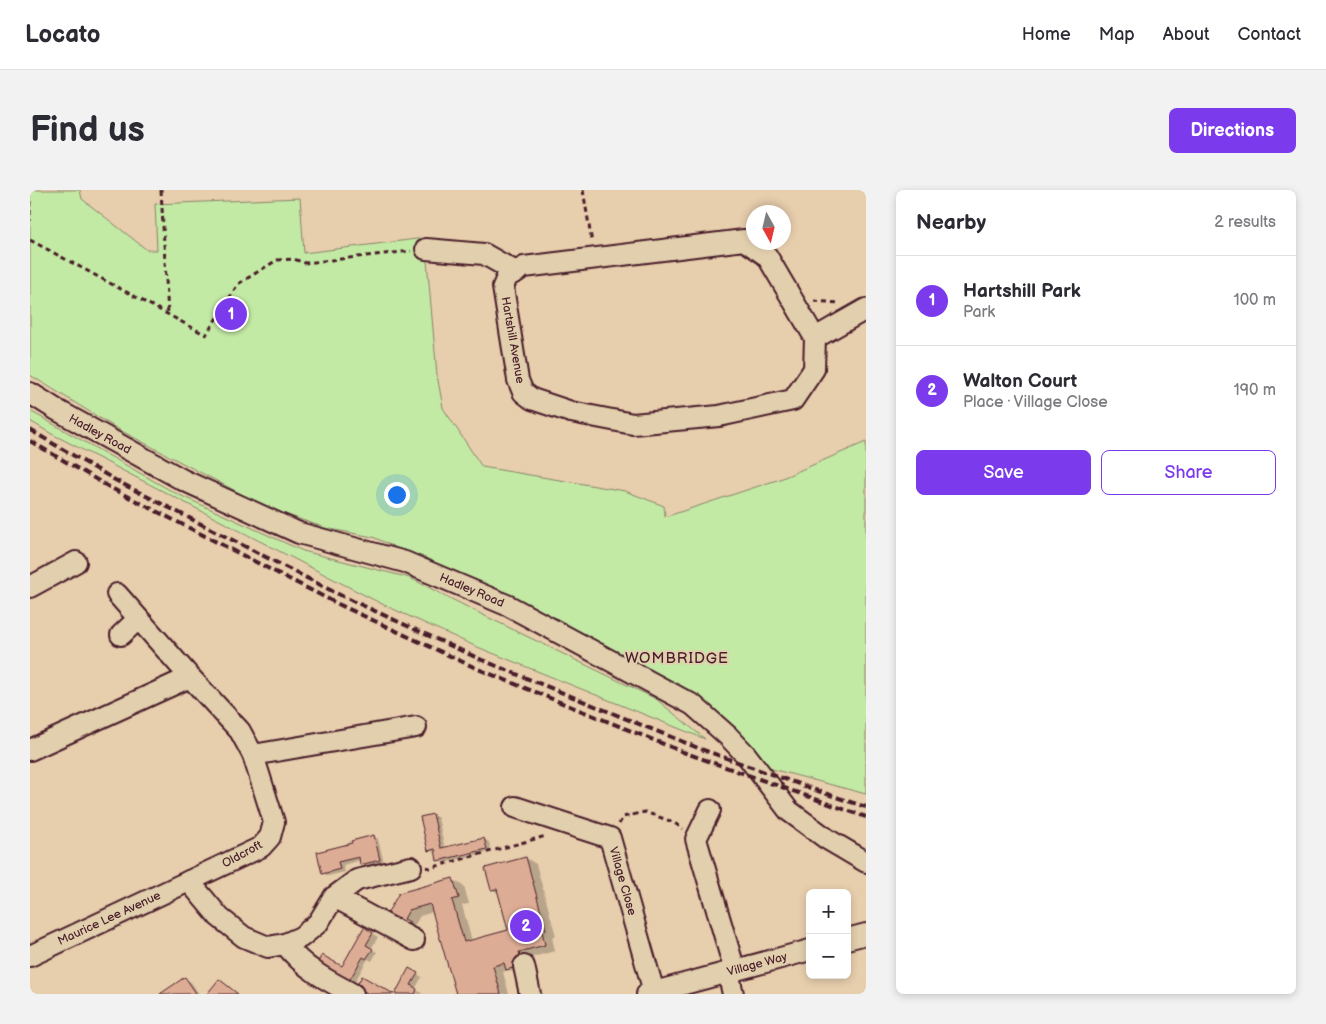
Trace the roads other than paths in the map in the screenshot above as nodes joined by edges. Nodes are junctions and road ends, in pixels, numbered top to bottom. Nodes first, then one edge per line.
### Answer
1 (426, 250) road end
2 (516, 272) junction
3 (857, 306) edge
4 (815, 338) junction
5 (30, 393) edge
6 (76, 562) dead end
7 (30, 587) edge
8 (117, 594) dead end
9 (138, 619) junction
10 (121, 636) dead end
11 (190, 677) junction
12 (416, 727) dead end
13 (30, 750) edge
14 (253, 755) junction
15 (515, 807) dead end
16 (710, 810) dead end
17 (866, 862) edge
18 (411, 867) road end
19 (189, 881) junction
20 (334, 896) junction
21 (866, 934) edge
22 (851, 938) edge
23 (414, 940) dead end
24 (285, 944) junction
25 (806, 951) edge
26 (30, 956) edge
27 (524, 966) dead end
28 (731, 971) junction
29 (651, 993) edge
30 (353, 994) edge
31 (530, 994) edge
32 (732, 994) edge

1 - 2 street
2 - 4 street
2 - 4 street, Hartshill Avenue
3 - 4 street
5 - 17 street, Hadley Road
6 - 7 street
8 - 9 street, Oldcroft
9 - 10 street
9 - 11 street, Oldcroft
11 - 13 street
11 - 14 street, Oldcroft
12 - 14 street
14 - 19 street, Oldcroft
15 - 29 street, Village Close
16 - 28 street
18 - 20 street
19 - 24 street
19 - 26 street, Maurice Lee Avenue
20 - 23 street
20 - 24 street
21 - 22 street
24 - 30 street
25 - 28 street, Village Way
27 - 31 street
28 - 29 street, Village Way
28 - 32 street

